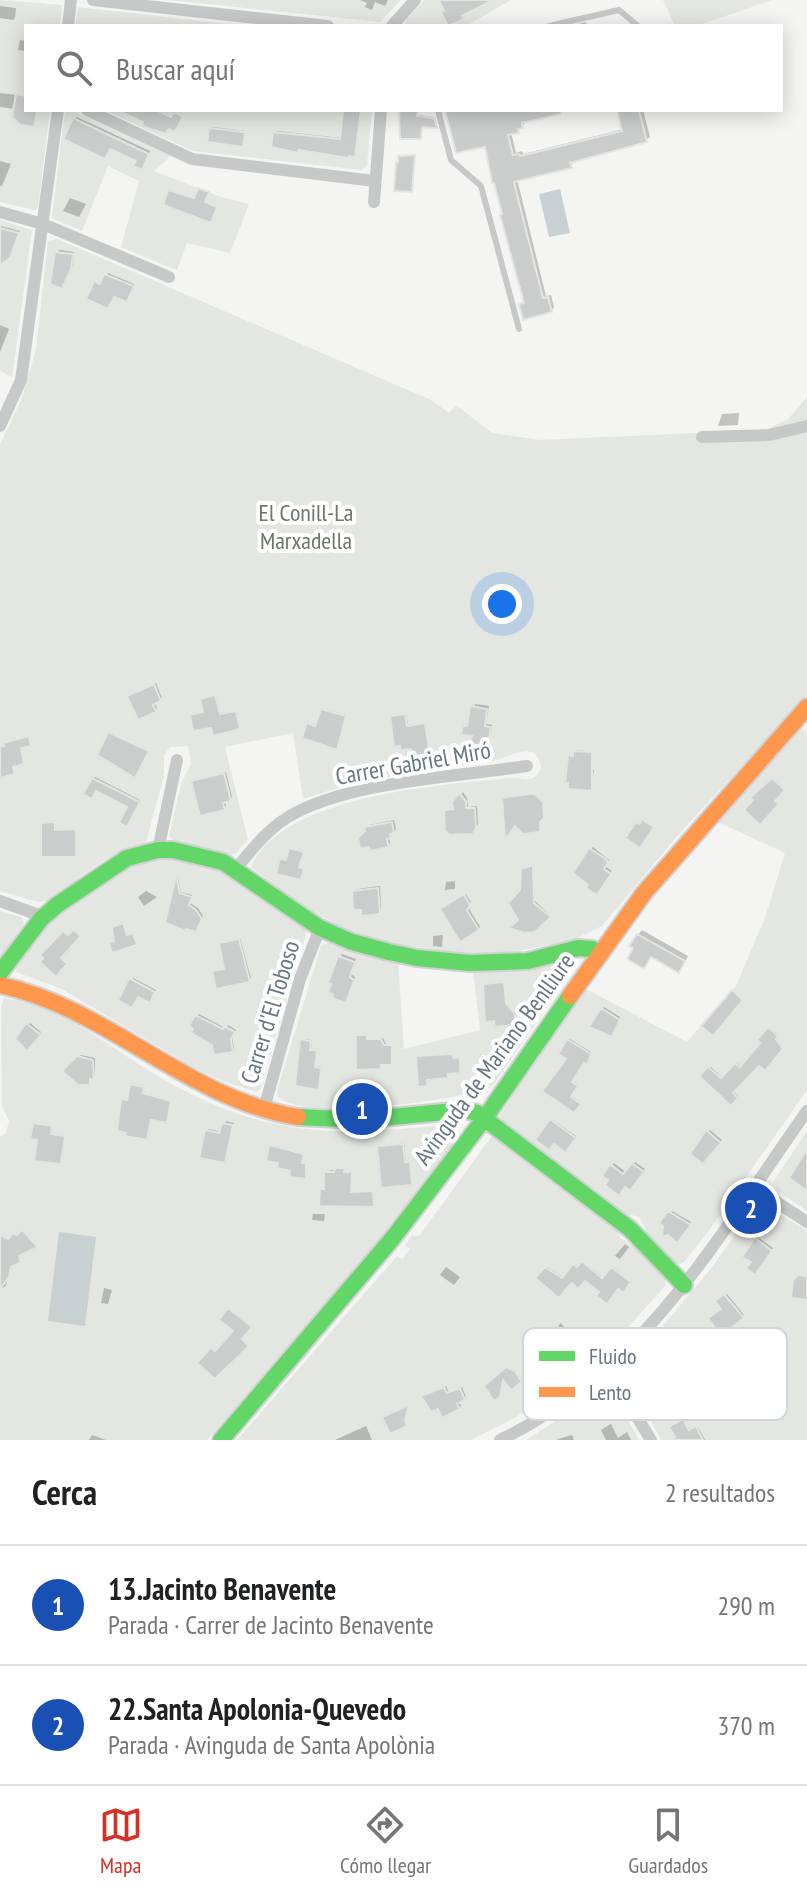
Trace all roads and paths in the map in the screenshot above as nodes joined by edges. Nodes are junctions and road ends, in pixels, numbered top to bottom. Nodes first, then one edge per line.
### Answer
1 (71, 0) edge
2 (93, 0) edge
3 (415, 0) edge
4 (139, 3) edge
5 (68, 24) edge
6 (312, 24) edge
7 (394, 24) edge
8 (558, 24) edge
9 (636, 24) edge
10 (58, 112) edge
11 (91, 112) edge
12 (381, 112) edge
13 (439, 112) edge
14 (375, 181) junction
15 (374, 202) dead end
16 (0, 212) edge
17 (43, 224) junction
18 (169, 277) dead end
19 (519, 329) dead end
20 (0, 426) edge
21 (807, 426) edge
22 (702, 437) dead end
23 (807, 707) edge
24 (177, 760) dead end
25 (527, 766) dead end
26 (158, 850) junction
27 (236, 869) junction
28 (0, 901) edge
29 (41, 919) junction
30 (320, 928) junction
31 (599, 953) junction
32 (0, 973) edge
33 (0, 985) edge
34 (264, 1109) junction
35 (807, 1111) edge
36 (484, 1119) junction
37 (753, 1187) junction
38 (807, 1222) edge
39 (684, 1285) junction
40 (647, 1328) edge
41 (536, 1420) edge
42 (639, 1420) edge
43 (221, 1440) edge
44 (500, 1440) edge
45 (651, 1440) edge

1 - 5 street
2 - 4 street
3 - 7 street
4 - 6 street
8 - 9 lane
10 - 17 street
11 - 14 street
12 - 14 street
13 - 19 lane
14 - 15 street
16 - 17 street
17 - 18 street
17 - 20 street
21 - 22 street
23 - 31 street, Avinguda de Mariano Benlliure
24 - 26 street
25 - 27 street, Carrer Gabriel Miró
26 - 27 street
26 - 29 street
27 - 30 street
28 - 29 street
29 - 32 street
30 - 31 street
30 - 34 street, Carrer d'El Toboso
31 - 36 street, Avinguda de Mariano Benlliure
33 - 34 street
34 - 36 street
35 - 37 street
36 - 39 street
36 - 43 street, Avinguda de Mariano Benlliure
37 - 38 street
37 - 39 street
39 - 40 street
41 - 44 street
42 - 45 street

